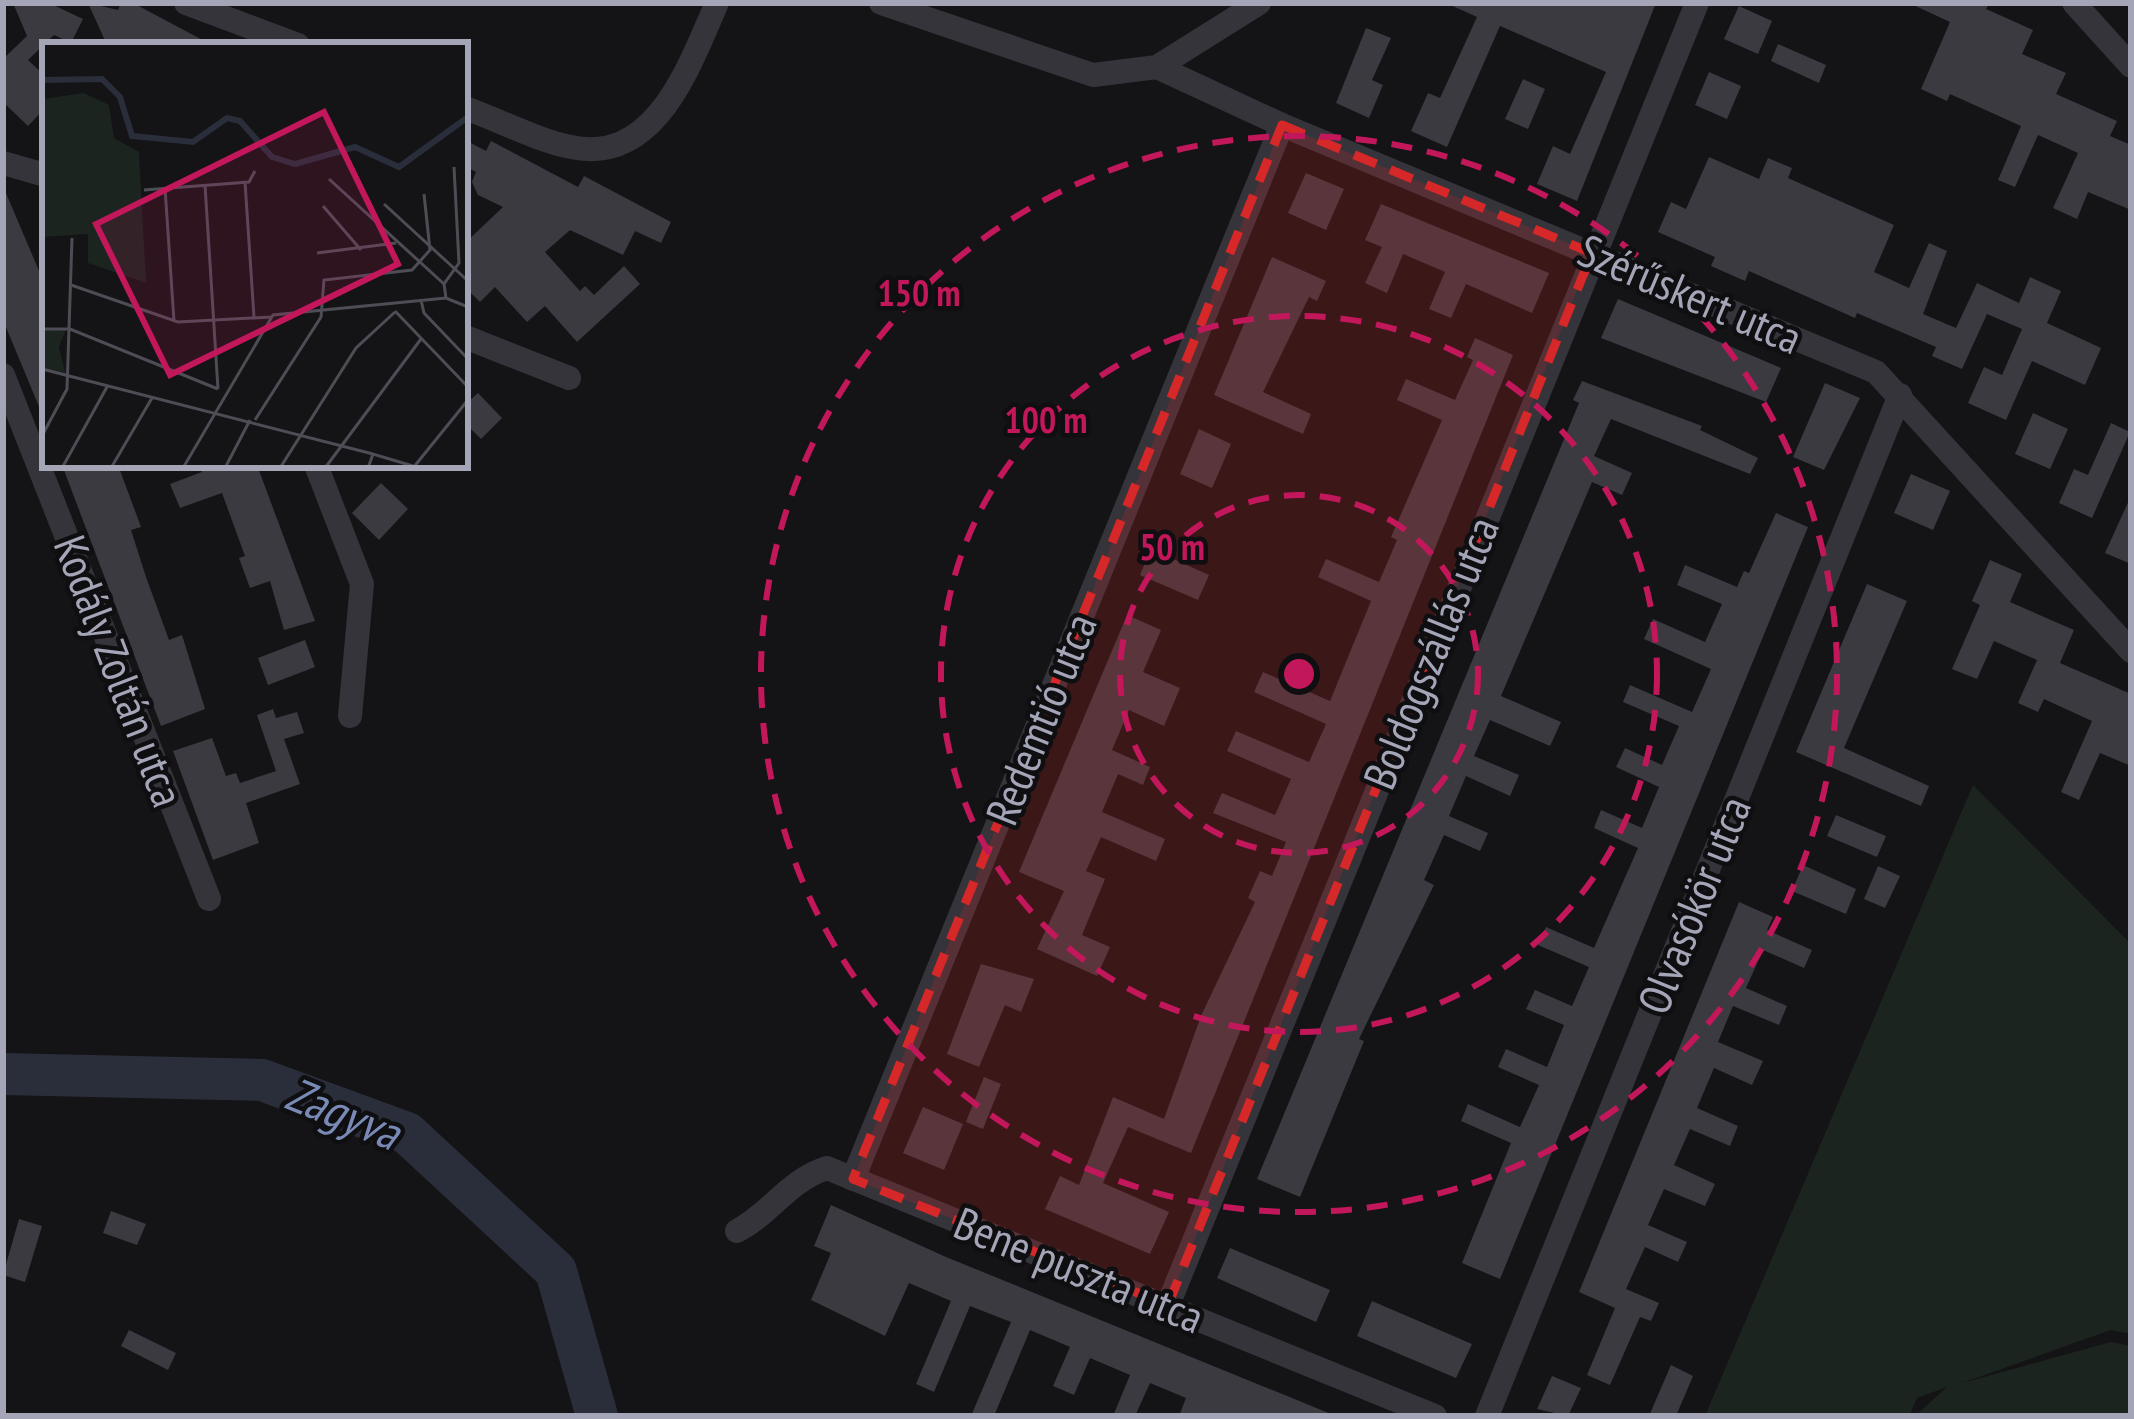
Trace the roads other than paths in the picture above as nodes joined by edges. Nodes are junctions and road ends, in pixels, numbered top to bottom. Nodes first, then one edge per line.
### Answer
1 (186, 3) edge
2 (717, 3) edge
3 (881, 3) edge
4 (1259, 3) edge
5 (1697, 3) edge
6 (2074, 3) edge
7 (290, 42) edge
8 (2131, 66) edge
9 (1157, 67) junction
10 (468, 109) edge
11 (1282, 125) junction
12 (3, 163) edge
13 (42, 174) edge
14 (1592, 254) junction
15 (468, 338) edge
16 (3, 375) edge
17 (569, 378) dead end
18 (1900, 395) junction
19 (317, 468) edge
20 (2131, 651) edge
21 (350, 716) dead end
22 (208, 899) dead end
23 (854, 1179) junction
24 (737, 1231) dead end
25 (1168, 1305) junction
26 (1435, 1416) edge
27 (1487, 1416) edge

1 - 7 street
2 - 10 street
3 - 9 street
4 - 9 street
5 - 14 street, Boldogszállás utca
6 - 8 street
9 - 11 street, Szérűskert utca
11 - 14 street, Szérűskert utca
11 - 23 street, Redemtió utca
12 - 13 street
14 - 18 street, Szérűskert utca
14 - 25 street, Boldogszállás utca
15 - 17 street
16 - 22 street, Kodály Zoltán utca
18 - 20 street, Szérűskert utca
18 - 27 street, Olvasókör utca
19 - 21 street
23 - 24 street, Bene puszta utca
23 - 25 street, Bene puszta utca
25 - 26 street, Bene puszta utca

